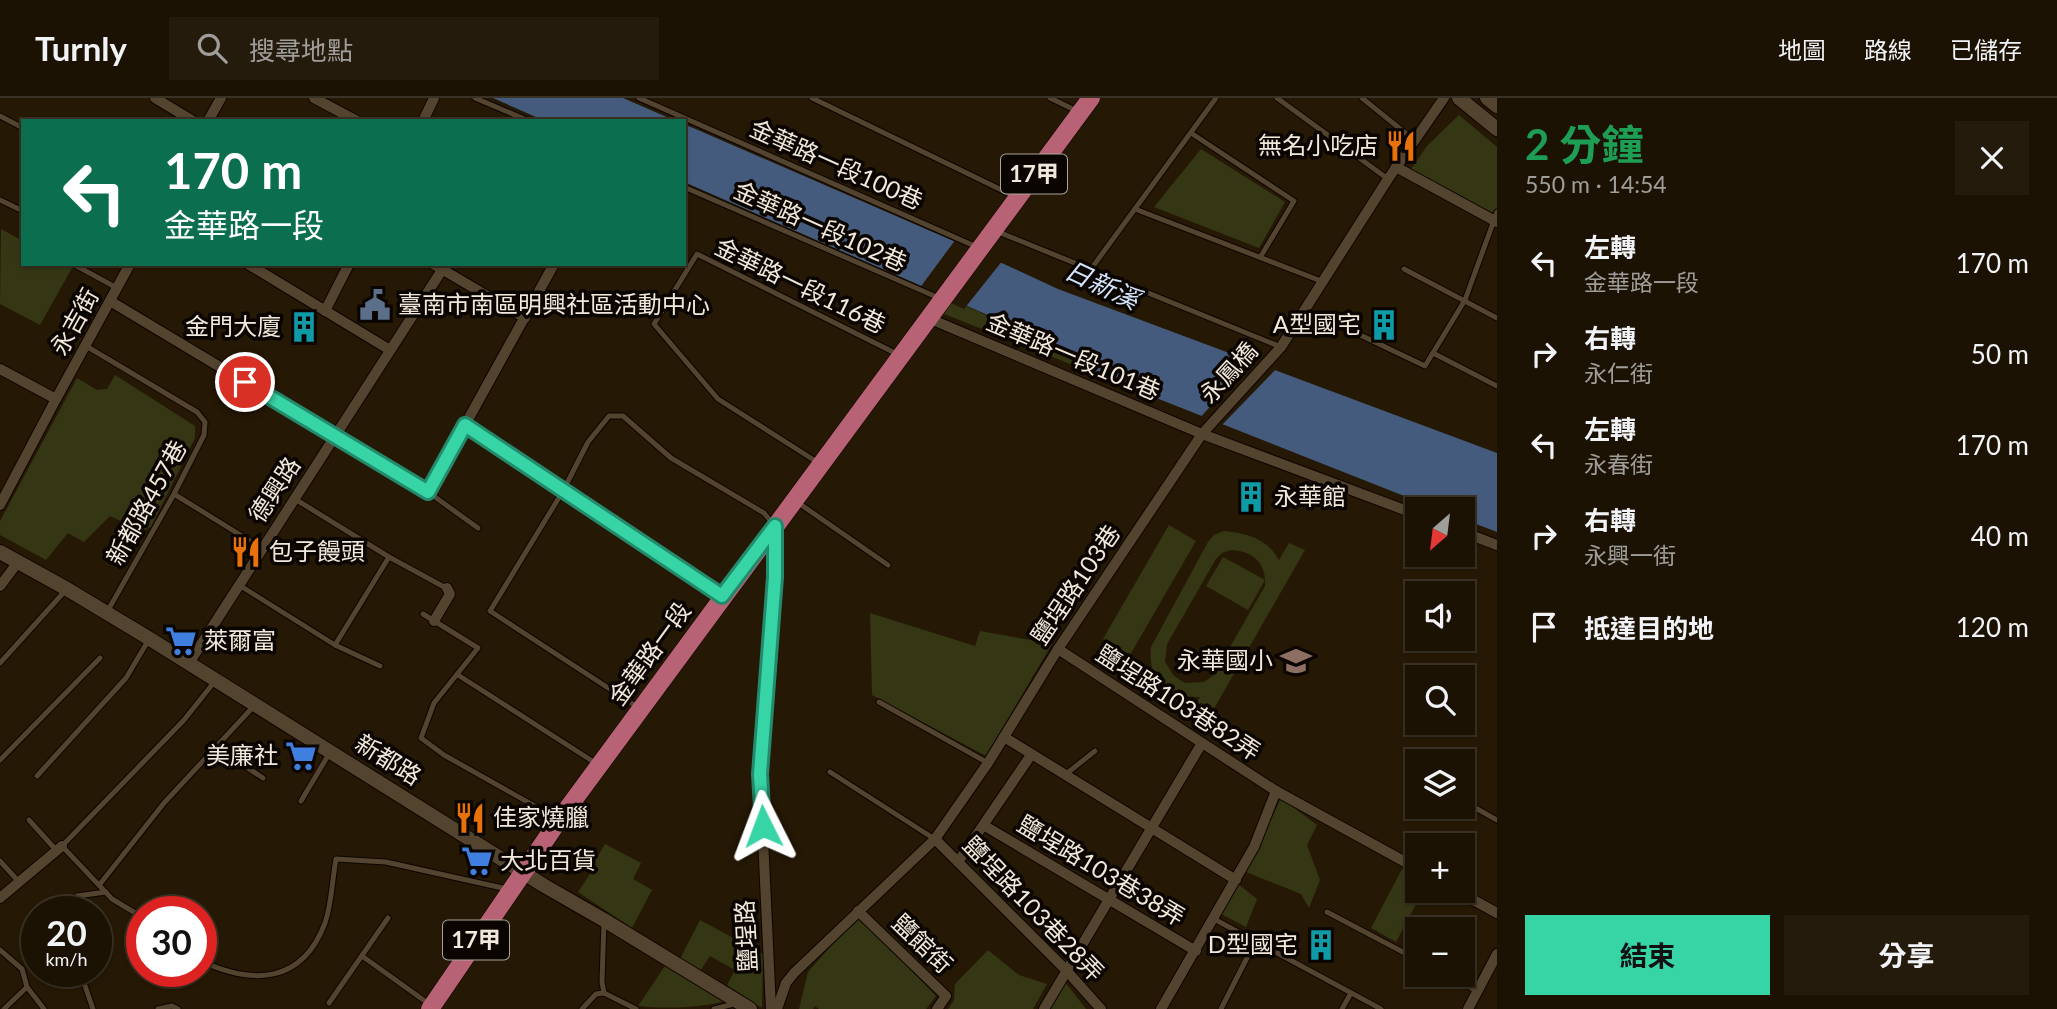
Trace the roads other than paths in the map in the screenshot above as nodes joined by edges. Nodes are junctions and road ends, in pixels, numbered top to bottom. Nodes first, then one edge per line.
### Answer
1 (155, 98) edge
2 (221, 98) edge
3 (314, 98) edge
4 (434, 98) edge
5 (475, 98) edge
6 (639, 98) edge
7 (811, 98) edge
8 (1050, 98) edge
9 (1216, 98) edge
10 (1278, 98) edge
11 (1362, 98) edge
12 (1444, 98) edge
13 (1459, 98) edge
14 (1487, 98) edge
15 (1086, 105) edge
16 (1497, 106) edge
17 (0, 117) edge
18 (190, 119) edge
19 (209, 119) edge
20 (353, 119) edge
21 (424, 119) edge
22 (524, 119) edge
23 (21, 127) edge
24 (1497, 129) edge
25 (1191, 132) junction
26 (1414, 140) junction
27 (1396, 167) junction
28 (1388, 179) junction
29 (686, 188) edge
30 (1017, 198) junction
31 (0, 200) edge
32 (1135, 209) junction
33 (21, 210) edge
34 (1496, 218) edge
35 (993, 230) junction
36 (979, 249) junction
37 (1261, 256) junction
38 (77, 266) edge
39 (129, 266) edge
40 (251, 266) edge
41 (348, 266) edge
42 (553, 266) edge
43 (437, 267) edge
44 (1091, 269) junction
45 (1404, 269) dead end
46 (1323, 282) junction
47 (117, 288) junction
48 (942, 299) junction
49 (1465, 300) junction
50 (110, 302) junction
51 (325, 311) junction
52 (1497, 317) edge
53 (525, 318) junction
54 (928, 318) junction
55 (1331, 321) dead end
56 (86, 346) junction
57 (1281, 347) junction
58 (390, 350) junction
59 (1433, 353) junction
60 (899, 355) junction
61 (0, 369) edge
62 (1497, 386) edge
63 (56, 399) junction
64 (465, 425) junction
65 (1205, 431) junction
66 (335, 436) junction
67 (820, 464) junction
68 (563, 491) junction
69 (428, 492) junction
70 (174, 494) junction
71 (295, 499) junction
72 (794, 500) junction
73 (0, 505) edge
74 (1405, 510) edge
75 (775, 526) junction
76 (478, 528) dead end
77 (1475, 537) edge
78 (1497, 545) edge
79 (263, 548) junction
80 (0, 552) edge
81 (389, 557) junction
82 (18, 562) junction
83 (888, 565) dead end
84 (239, 585) junction
85 (0, 586) edge
86 (447, 588) joint
87 (67, 589) junction
88 (722, 596) junction
89 (106, 613) junction
90 (423, 614) dead end
91 (434, 621) junction
92 (150, 639) junction
93 (335, 645) junction
94 (1058, 649) junction
95 (100, 658) dead end
96 (0, 663) edge
97 (189, 663) junction
98 (380, 666) dead end
99 (458, 675) junction
100 (216, 679) junction
101 (879, 702) dead end
102 (255, 704) junction
103 (640, 708) junction
104 (1003, 737) junction
105 (1202, 743) junction
106 (216, 747) junction
107 (331, 751) junction
108 (1095, 751) dead end
109 (1031, 755) junction
110 (0, 760) edge
111 (988, 762) junction
112 (599, 765) junction
113 (830, 772) dead end
114 (1066, 774) junction
115 (37, 776) dead end
116 (263, 778) dead end
117 (1276, 791) junction
118 (301, 801) dead end
119 (1475, 808) edge
120 (29, 820) dead end
121 (558, 820) junction
122 (1497, 820) edge
123 (985, 826) junction
124 (1153, 827) junction
125 (935, 839) junction
126 (59, 848) junction
127 (0, 861) edge
128 (958, 862) junction
129 (1405, 862) edge
130 (522, 872) junction
131 (1236, 880) junction
132 (19, 882) junction
133 (100, 884) junction
134 (510, 890) junction
135 (106, 892) junction
136 (77, 896) edge
137 (0, 898) edge
138 (1108, 900) junction
139 (1475, 901) edge
140 (126, 906) edge
141 (858, 911) junction
142 (1327, 912) dead end
143 (1497, 913) edge
144 (388, 918) dead end
145 (604, 919) junction
146 (1214, 919) junction
147 (1255, 942) junction
148 (0, 950) edge
149 (1196, 951) junction
150 (1405, 953) edge
151 (1497, 954) edge
152 (362, 956) junction
153 (21, 968) edge
154 (217, 968) edge
155 (1066, 970) junction
156 (27, 987) joint
157 (85, 987) edge
158 (1470, 987) edge
159 (1477, 991) junction
160 (604, 993) junction
161 (1351, 993) junction
162 (329, 1003) dead end
163 (744, 1006) edge
164 (431, 1008) edge
165 (4, 1009) edge
166 (44, 1009) edge
167 (93, 1009) edge
168 (158, 1009) edge
169 (178, 1009) edge
170 (582, 1009) edge
171 (636, 1009) edge
172 (714, 1009) edge
173 (772, 1009) edge
174 (777, 1009) edge
175 (937, 1009) edge
176 (1044, 1009) edge
177 (1101, 1009) edge
178 (1161, 1009) edge
179 (1221, 1009) edge
180 (1342, 1009) edge
181 (1381, 1009) edge
182 (1468, 1009) edge

1 - 18 street
2 - 19 street
3 - 20 street
4 - 21 street
5 - 22 lane
6 - 36 lane, 金華路一段100巷
7 - 30 lane
8 - 15 lane
9 - 25 lane
10 - 28 lane
11 - 26 lane
12 - 26 street, 永鳳橋
13 - 24 street
14 - 16 street
15 - 30 main road, 17甲
17 - 23 lane
25 - 32 lane
25 - 37 lane
26 - 27 street, 永鳳橋
27 - 28 street, 永鳳橋
27 - 34 street
28 - 46 street, 永鳳橋
29 - 48 lane, 金華路一段102巷
30 - 35 main road, 17甲
31 - 33 lane
32 - 37 lane
32 - 44 lane
34 - 49 lane
35 - 36 main road, 17甲
35 - 44 lane
36 - 48 main road, 17甲
37 - 46 lane
38 - 47 lane
39 - 47 street, 永吉街
40 - 51 street
41 - 51 street
42 - 53 street
43 - 53 street
43 - 58 street, 德興路
44 - 57 lane
45 - 49 lane
46 - 57 street, 永鳳橋
47 - 50 street, 永吉街
48 - 54 main road, 金華路一段 / 17甲
49 - 52 lane
49 - 59 lane
50 - 56 street, 永吉街
50 - 66 street
51 - 58 street
53 - 64 street
54 - 60 main road, 金華路一段 / 17甲
54 - 65 street, 金華路一段101巷
55 - 59 lane
56 - 63 street, 永吉街
56 - 70 lane, 新都路457巷
57 - 65 street, 永鳳橋
58 - 66 street, 德興路
59 - 62 lane
60 - 67 main road, 金華路一段 / 17甲
60 - 67 lane, 金華路一段116巷
61 - 63 street
63 - 73 street, 永吉街
64 - 68 street
64 - 69 street
65 - 74 street, 金華路一段101巷
65 - 94 street, 鹽埕路103巷
66 - 69 street
66 - 71 street, 德興路
67 - 72 main road, 金華路一段 / 17甲
68 - 75 lane
68 - 88 street
68 - 103 lane
69 - 76 lane
70 - 79 lane
70 - 89 lane, 新都路457巷
71 - 79 street, 德興路
71 - 81 lane
72 - 75 main road, 金華路一段 / 17甲
72 - 83 lane
75 - 88 main road, 金華路一段 / 17甲
75 - 173 street, 鹽埕路
77 - 78 street
79 - 84 street, 德興路
80 - 82 street, 新都路
81 - 86 lane
81 - 93 lane
82 - 85 street
82 - 87 street, 新都路
84 - 93 lane
84 - 97 street, 德興路
86 - 91 street
87 - 89 street, 新都路
87 - 96 lane
88 - 103 main road, 金華路一段 / 17甲
89 - 92 street, 新都路
90 - 91 lane
91 - 99 lane
92 - 97 street, 新都路
92 - 115 lane
93 - 98 lane
94 - 104 street, 鹽埕路103巷
94 - 105 street, 鹽埕路103巷82弄
95 - 110 lane
97 - 100 street, 新都路
99 - 112 lane
99 - 121 lane
100 - 102 street, 新都路
100 - 126 lane
101 - 111 lane
102 - 106 lane
102 - 107 street, 新都路
103 - 112 main road, 金華路一段 / 17甲
104 - 109 street
104 - 111 street, 鹽埕路103巷
105 - 117 street, 鹽埕路103巷82弄
105 - 124 street
106 - 116 lane
106 - 133 lane
107 - 118 lane
107 - 130 street, 新都路
108 - 114 lane
109 - 114 street
109 - 123 street
111 - 125 street, 鹽埕路103巷
112 - 121 main road, 金華路一段 / 17甲
113 - 125 lane
114 - 124 street
117 - 129 street, 鹽埕路103巷82弄
117 - 131 street
119 - 122 lane
120 - 126 lane
121 - 130 main road, 金華路一段 / 17甲
123 - 128 street
123 - 138 street, 鹽埕路103巷38弄
124 - 131 street
124 - 138 street
125 - 128 street, 鹽埕路103巷28弄
125 - 141 street, 鹽埕路103巷
126 - 132 street
126 - 133 lane
127 - 132 lane
128 - 155 street, 鹽埕路103巷28弄
130 - 134 main road, 金華路一段 / 17甲
130 - 145 street, 新都路
131 - 146 street
132 - 137 street
133 - 135 lane
134 - 154 lane
134 - 164 main road, 金華路一段 / 17甲
135 - 136 lane
135 - 140 lane
138 - 149 street, 鹽埕路103巷38弄
138 - 155 street
139 - 143 street
141 - 174 street, 鹽埕路103巷
141 - 175 street, 鹽館街
142 - 150 lane
144 - 152 lane
145 - 160 lane
145 - 163 street, 新都路
146 - 147 lane
146 - 149 street
147 - 161 lane
147 - 179 lane
148 - 153 lane
149 - 178 street
151 - 159 street
152 - 162 lane
152 - 164 lane
155 - 176 street
155 - 177 street, 鹽埕路103巷28弄
156 - 165 lane
156 - 166 lane
157 - 167 lane
158 - 159 lane
159 - 182 street
160 - 170 lane
160 - 171 lane
161 - 180 lane
161 - 181 lane
163 - 172 lane
168 - 169 lane

